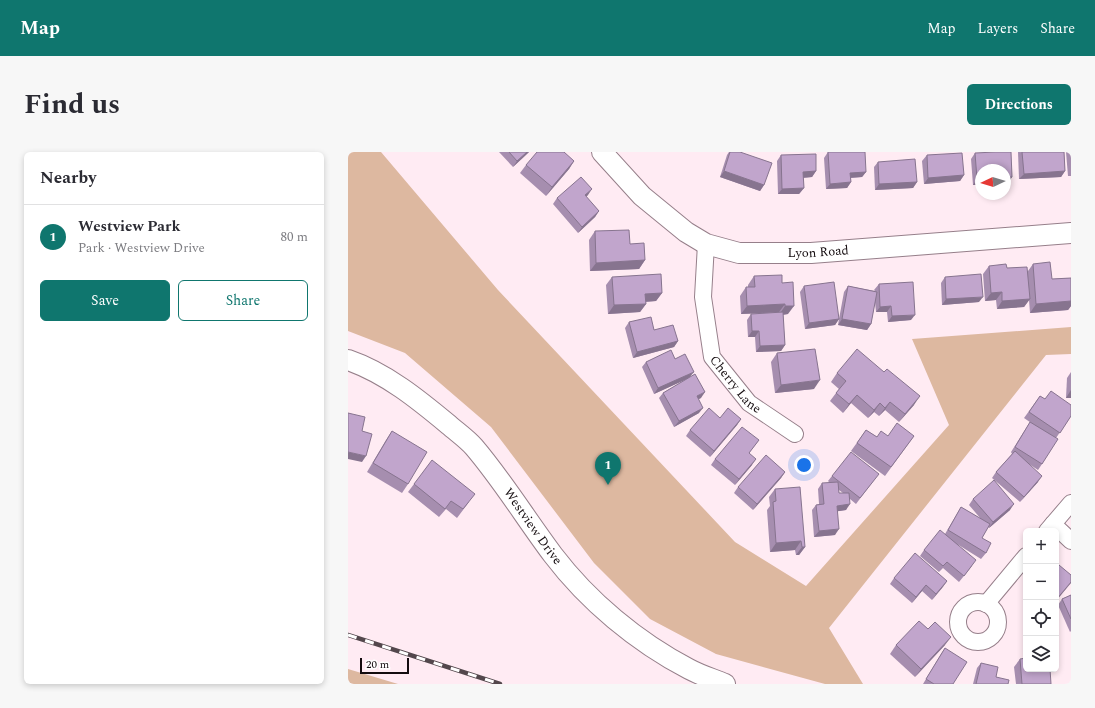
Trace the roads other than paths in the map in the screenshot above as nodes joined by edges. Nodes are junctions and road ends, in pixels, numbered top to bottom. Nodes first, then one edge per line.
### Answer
1 (602, 152) edge
2 (1071, 233) edge
3 (706, 244) junction
4 (348, 360) edge
5 (795, 434) dead end
6 (1071, 503) edge
7 (1050, 528) edge
8 (1059, 534) edge
9 (1071, 541) edge
10 (1023, 560) edge
11 (986, 604) dead end
12 (725, 684) edge

1 - 3 street, Lyon Road
2 - 3 street, Lyon Road
3 - 5 street, Cherry Lane
4 - 12 street, Westview Drive
6 - 7 street
8 - 9 street
10 - 11 street

